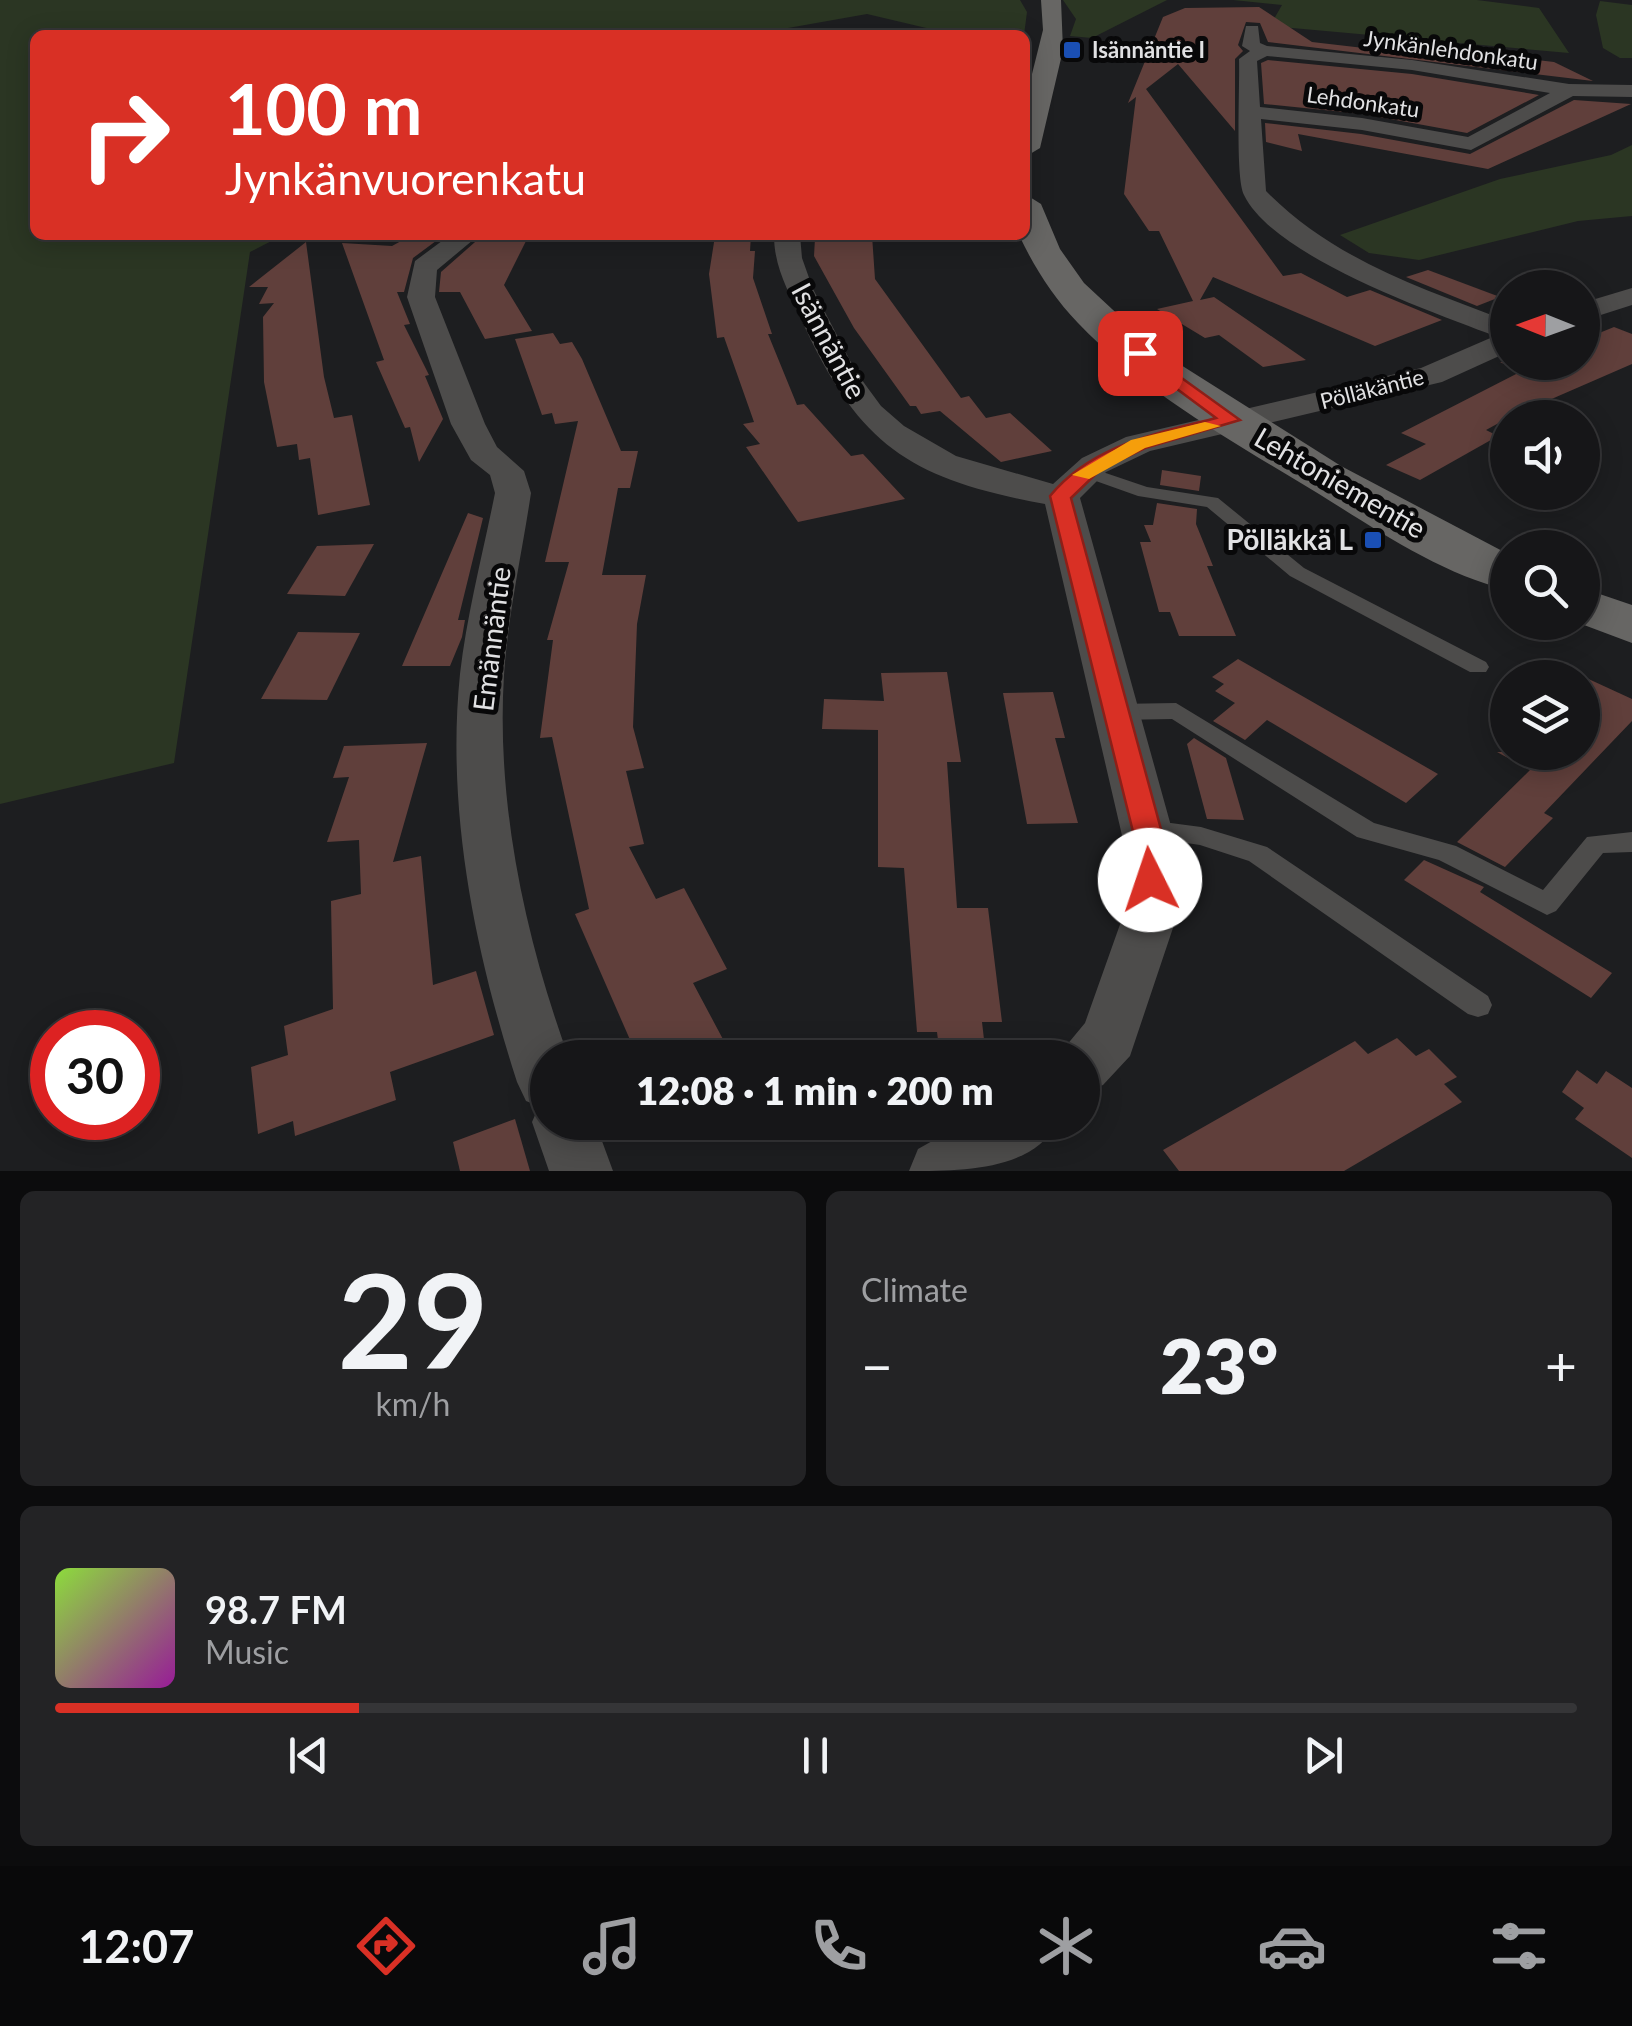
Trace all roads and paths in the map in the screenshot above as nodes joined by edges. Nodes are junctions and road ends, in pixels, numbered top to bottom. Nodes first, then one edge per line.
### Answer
1 (1051, 0) edge
2 (1252, 29) dead end
3 (1264, 52) junction
4 (1034, 80) edge
5 (1569, 90) junction
6 (1632, 91) edge
7 (1030, 107) edge
8 (1248, 112) junction
9 (1030, 224) edge
10 (460, 240) edge
11 (787, 240) edge
12 (1632, 296) edge
13 (1600, 307) edge
14 (1490, 324) edge
15 (1490, 349) edge
16 (1231, 420) junction
17 (1073, 484) junction
18 (1490, 565) edge
19 (1600, 613) edge
20 (1632, 625) edge
21 (1478, 666) dead end
22 (1114, 712) junction
23 (1146, 828) junction
24 (1632, 842) edge
25 (1478, 1005) dead end
26 (536, 1040) edge
27 (1100, 1048) edge
28 (570, 1140) edge
29 (996, 1140) edge
30 (581, 1171) edge
31 (942, 1171) edge

1 - 4 main road
2 - 3 street
3 - 5 street, Jynkänlehdonkatu
3 - 8 street
4 - 7 main road
5 - 6 street, Jynkänlehdonkatu
5 - 8 street, Lehdonkatu
8 - 14 street
9 - 16 main road, Lehtoniementie
10 - 26 street, Emännäntie
11 - 17 street, Isännäntie
12 - 13 street
15 - 16 street, Pölläkäntie
16 - 17 street, Pölläkäntie
16 - 18 main road, Lehtoniementie
17 - 21 lane
17 - 22 street
19 - 20 main road
22 - 23 street
22 - 24 lane
23 - 25 lane
23 - 27 street
28 - 30 street
29 - 31 street

